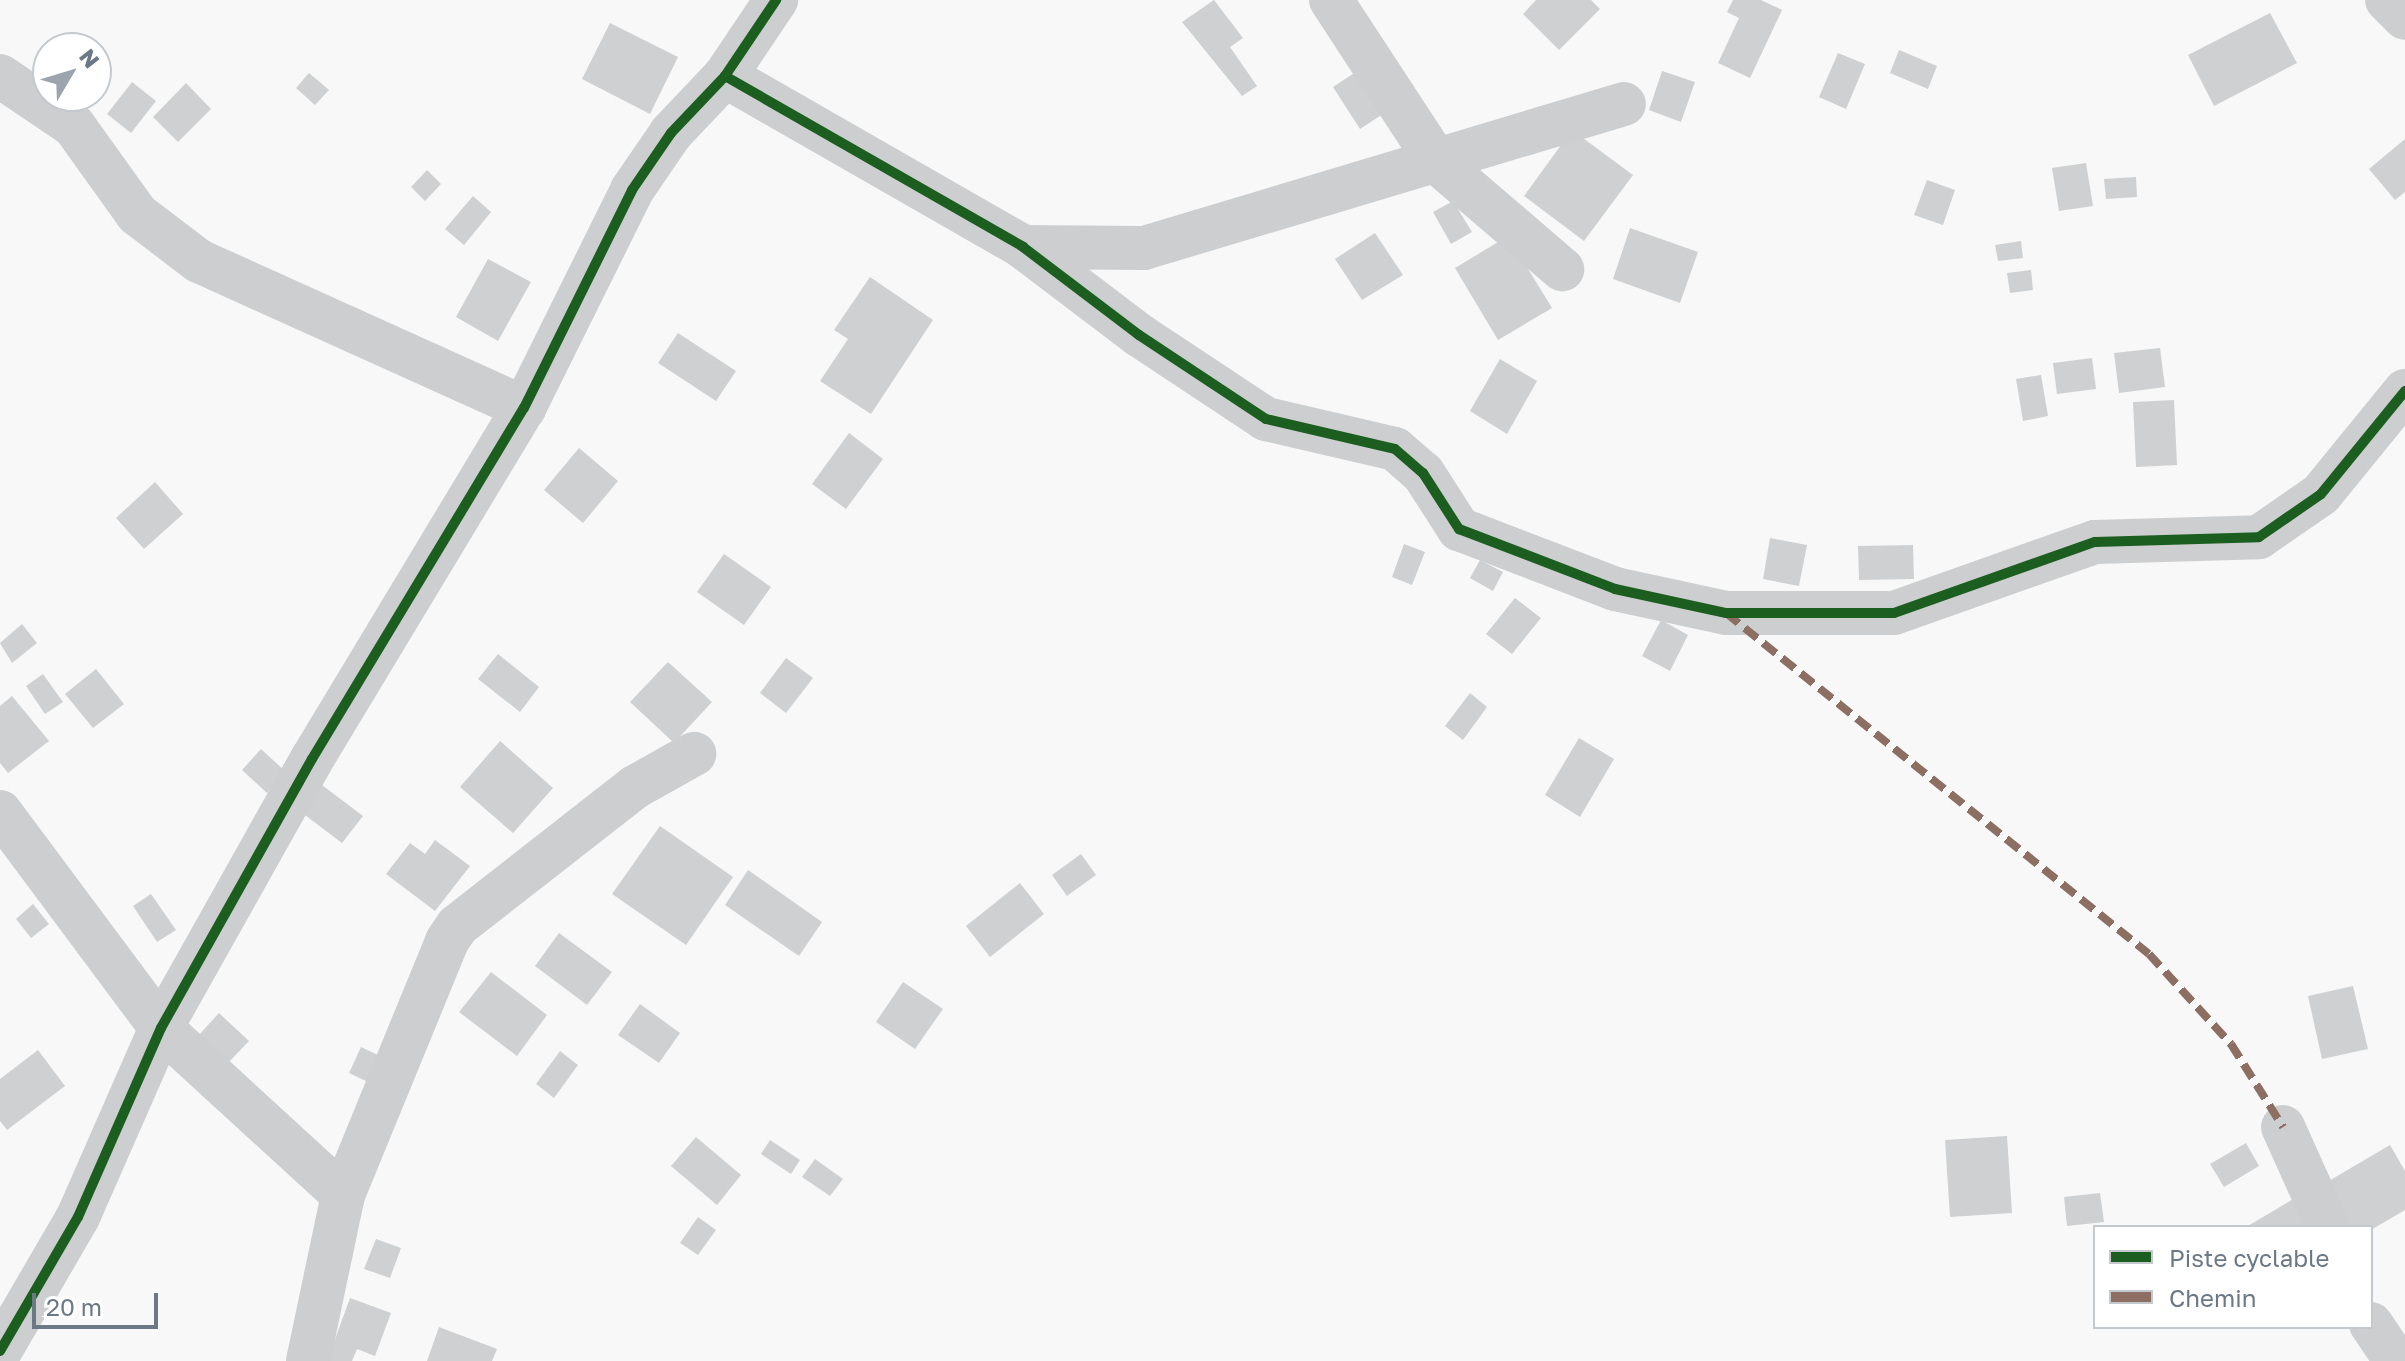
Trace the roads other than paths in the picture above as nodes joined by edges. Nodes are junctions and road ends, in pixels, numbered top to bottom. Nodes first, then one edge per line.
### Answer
1 (776, 0) edge
2 (1331, 0) edge
3 (2387, 0) edge
4 (2405, 18) edge
5 (0, 76) edge
6 (725, 76) junction
7 (1624, 104) dead end
8 (1437, 162) junction
9 (1023, 247) junction
10 (1562, 269) dead end
11 (2405, 391) edge
12 (524, 408) junction
13 (694, 754) dead end
14 (0, 812) edge
15 (161, 1028) junction
16 (2283, 1127) dead end
17 (343, 1195) junction
18 (2327, 1225) edge
19 (2373, 1327) edge
20 (0, 1351) edge
21 (308, 1361) edge
22 (2396, 1361) edge

1 - 6 street
2 - 8 street
3 - 4 street
5 - 12 street
6 - 9 street
6 - 12 street
7 - 8 street
8 - 9 street
8 - 10 street
9 - 11 street
12 - 15 street
13 - 17 street
14 - 15 street
15 - 17 street
15 - 20 street
16 - 18 street
17 - 21 street
19 - 22 street

